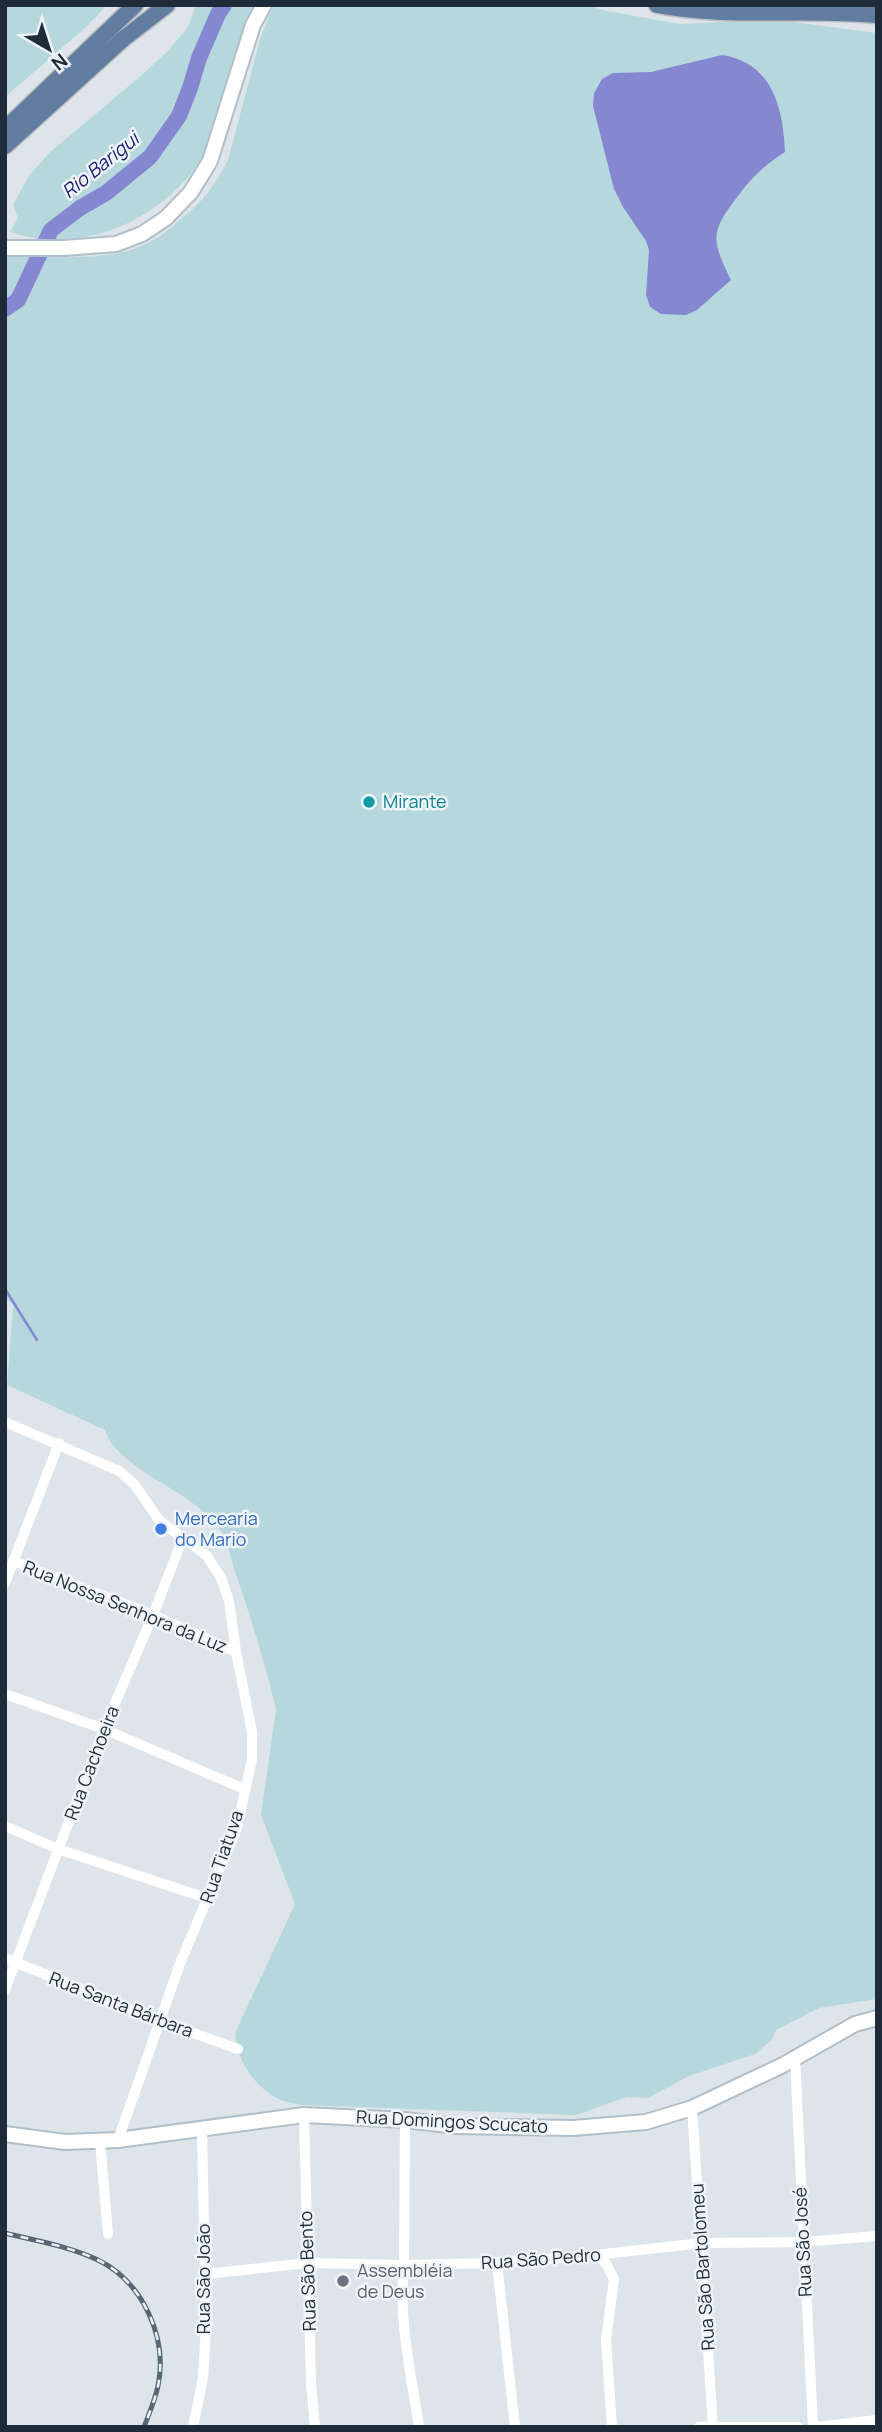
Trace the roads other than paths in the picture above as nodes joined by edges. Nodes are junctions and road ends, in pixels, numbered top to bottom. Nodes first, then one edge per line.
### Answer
1 (135, 5) edge
2 (167, 5) edge
3 (264, 5) edge
4 (657, 5) edge
5 (877, 15) edge
6 (5, 129) edge
7 (5, 146) edge
8 (5, 248) edge
9 (5, 1422) edge
10 (59, 1443) junction
11 (183, 1538) junction
12 (13, 1561) junction
13 (5, 1583) edge
14 (153, 1615) junction
15 (236, 1652) junction
16 (5, 1694) edge
17 (104, 1729) junction
18 (244, 1789) junction
19 (5, 1826) edge
20 (58, 1849) junction
21 (209, 1899) junction
22 (5, 1958) edge
23 (16, 1963) junction
24 (5, 1990) edge
25 (877, 2018) edge
26 (160, 2021) junction
27 (238, 2049) dead end
28 (795, 2058) junction
29 (692, 2108) junction
30 (304, 2115) junction
31 (405, 2120) junction
32 (202, 2130) junction
33 (5, 2134) edge
34 (118, 2140) junction
35 (100, 2141) junction
36 (108, 2234) dead end
37 (877, 2236) edge
38 (803, 2242) junction
39 (702, 2243) junction
40 (598, 2255) junction
41 (308, 2263) junction
42 (497, 2263) junction
43 (404, 2265) junction
44 (206, 2274) junction
45 (877, 2420) edge
46 (713, 2426) edge
47 (193, 2427) edge
48 (315, 2427) edge
49 (419, 2427) edge
50 (515, 2427) edge
51 (612, 2427) edge
52 (699, 2427) edge
53 (798, 2427) edge
54 (814, 2427) edge

1 - 6 main road
2 - 7 main road
3 - 8 main road
4 - 5 main road
9 - 10 street, Rua Tiatuva
10 - 11 street, Rua Tiatuva
10 - 12 street
11 - 14 street, Rua Cachoeira
11 - 15 street, Rua Tiatuva
12 - 13 street
12 - 14 street, Rua Nossa Senhora da Luz
14 - 15 street, Rua Nossa Senhora da Luz
14 - 17 street, Rua Cachoeira
15 - 18 street, Rua Tiatuva
16 - 17 street
17 - 18 street
17 - 20 street, Rua Cachoeira
18 - 21 street, Rua Tiatuva
19 - 20 street
20 - 21 street
20 - 23 street, Rua Cachoeira
21 - 26 street, Rua Tiatuva
22 - 23 street, Rua Santa Bárbara
23 - 24 street, Rua Cachoeira
23 - 26 street, Rua Santa Bárbara
25 - 28 main road, Rua Domingos Scucato
26 - 27 street, Rua Santa Bárbara
26 - 34 street, Rua Tiatuva
28 - 29 main road, Rua Domingos Scucato
28 - 38 street, Rua São José
29 - 31 main road, Rua Domingos Scucato
29 - 39 street, Rua São Bartolomeu
30 - 31 main road, Rua Domingos Scucato
30 - 32 main road, Rua Domingos Scucato
30 - 41 street, Rua São Bento
31 - 43 street
32 - 34 main road, Rua Domingos Scucato
32 - 44 street, Rua São João
33 - 35 main road, Rua Domingos Scucato
34 - 35 main road, Rua Domingos Scucato
35 - 36 street
37 - 38 street, Rua São Pedro
38 - 39 street, Rua São Pedro
38 - 54 street, Rua São José
39 - 40 street, Rua São Pedro
39 - 46 street, Rua São Bartolomeu
40 - 42 street, Rua São Pedro
40 - 51 street
41 - 43 street, Rua São Pedro
41 - 44 street, Rua São Pedro
41 - 48 street, Rua São Bento
42 - 43 street, Rua São Pedro
42 - 50 street
43 - 49 street
44 - 47 street, Rua São João
45 - 54 street
46 - 52 street
46 - 53 street

